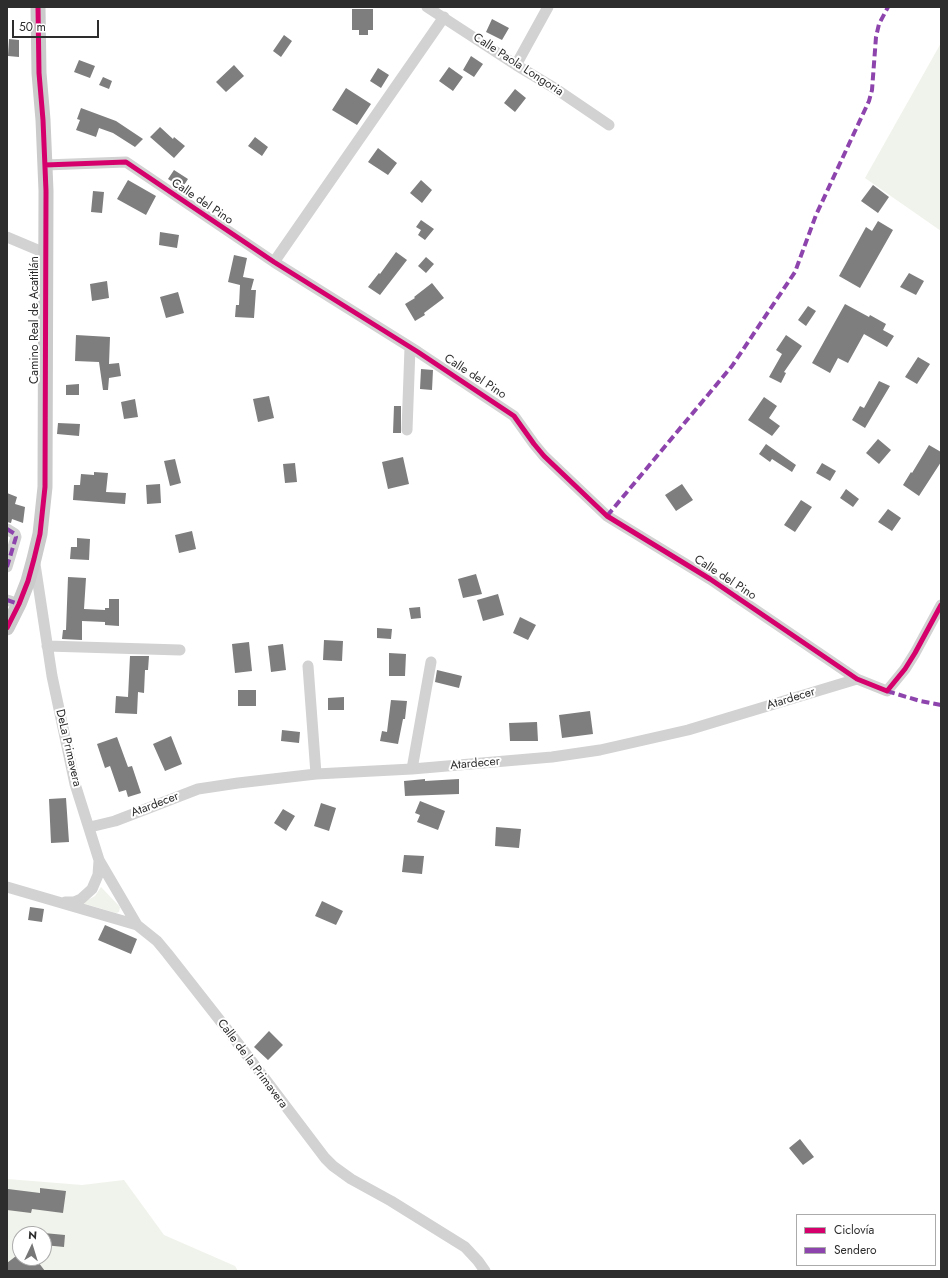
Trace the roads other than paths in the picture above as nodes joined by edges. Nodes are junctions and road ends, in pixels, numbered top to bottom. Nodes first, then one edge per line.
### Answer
1 (38, 7) edge
2 (427, 7) edge
3 (548, 7) edge
4 (444, 17) junction
5 (516, 65) junction
6 (609, 125) dead end
7 (45, 165) junction
8 (7, 237) edge
9 (46, 253) junction
10 (274, 262) junction
11 (410, 348) junction
12 (407, 430) dead end
13 (7, 529) edge
14 (34, 559) junction
15 (7, 567) edge
16 (13, 602) edge
17 (941, 605) edge
18 (7, 628) edge
19 (47, 646) junction
20 (180, 650) dead end
21 (431, 662) dead end
22 (308, 666) dead end
23 (857, 679) junction
24 (412, 769) junction
25 (316, 774) junction
26 (90, 827) junction
27 (99, 860) junction
28 (7, 887) edge
29 (55, 901) junction
30 (137, 925) junction
31 (484, 1271) edge

1 - 7 main road, Camino Real de Acatitlán
2 - 4 street, Calle Paola Longoria
3 - 5 street
4 - 5 street, Calle Paola Longoria
4 - 10 street
5 - 6 street, Calle Paola Longoria
7 - 9 main road, Camino Real de Acatitlán
7 - 10 street, Calle del Pino
8 - 9 street
9 - 14 main road, Camino Real de Acatitlán
10 - 11 street, Calle del Pino
11 - 12 street
11 - 23 street, Calle del Pino
13 - 15 street
14 - 16 main road, Camino Real de Acatitlán
14 - 19 street, DeLa Primavera
16 - 18 main road, Camino Real de Acatitlán
17 - 23 street
19 - 20 street
19 - 26 street, DeLa Primavera
21 - 24 street
22 - 25 street
23 - 24 street, Atardecer
24 - 25 street, Atardecer
25 - 26 street, Atardecer
26 - 27 street, DeLa Primavera
27 - 29 street
27 - 30 street, DeLa Primavera
28 - 29 street, Calle de la Primavera
29 - 30 street, Calle de la Primavera
30 - 31 street, Calle de la Primavera

